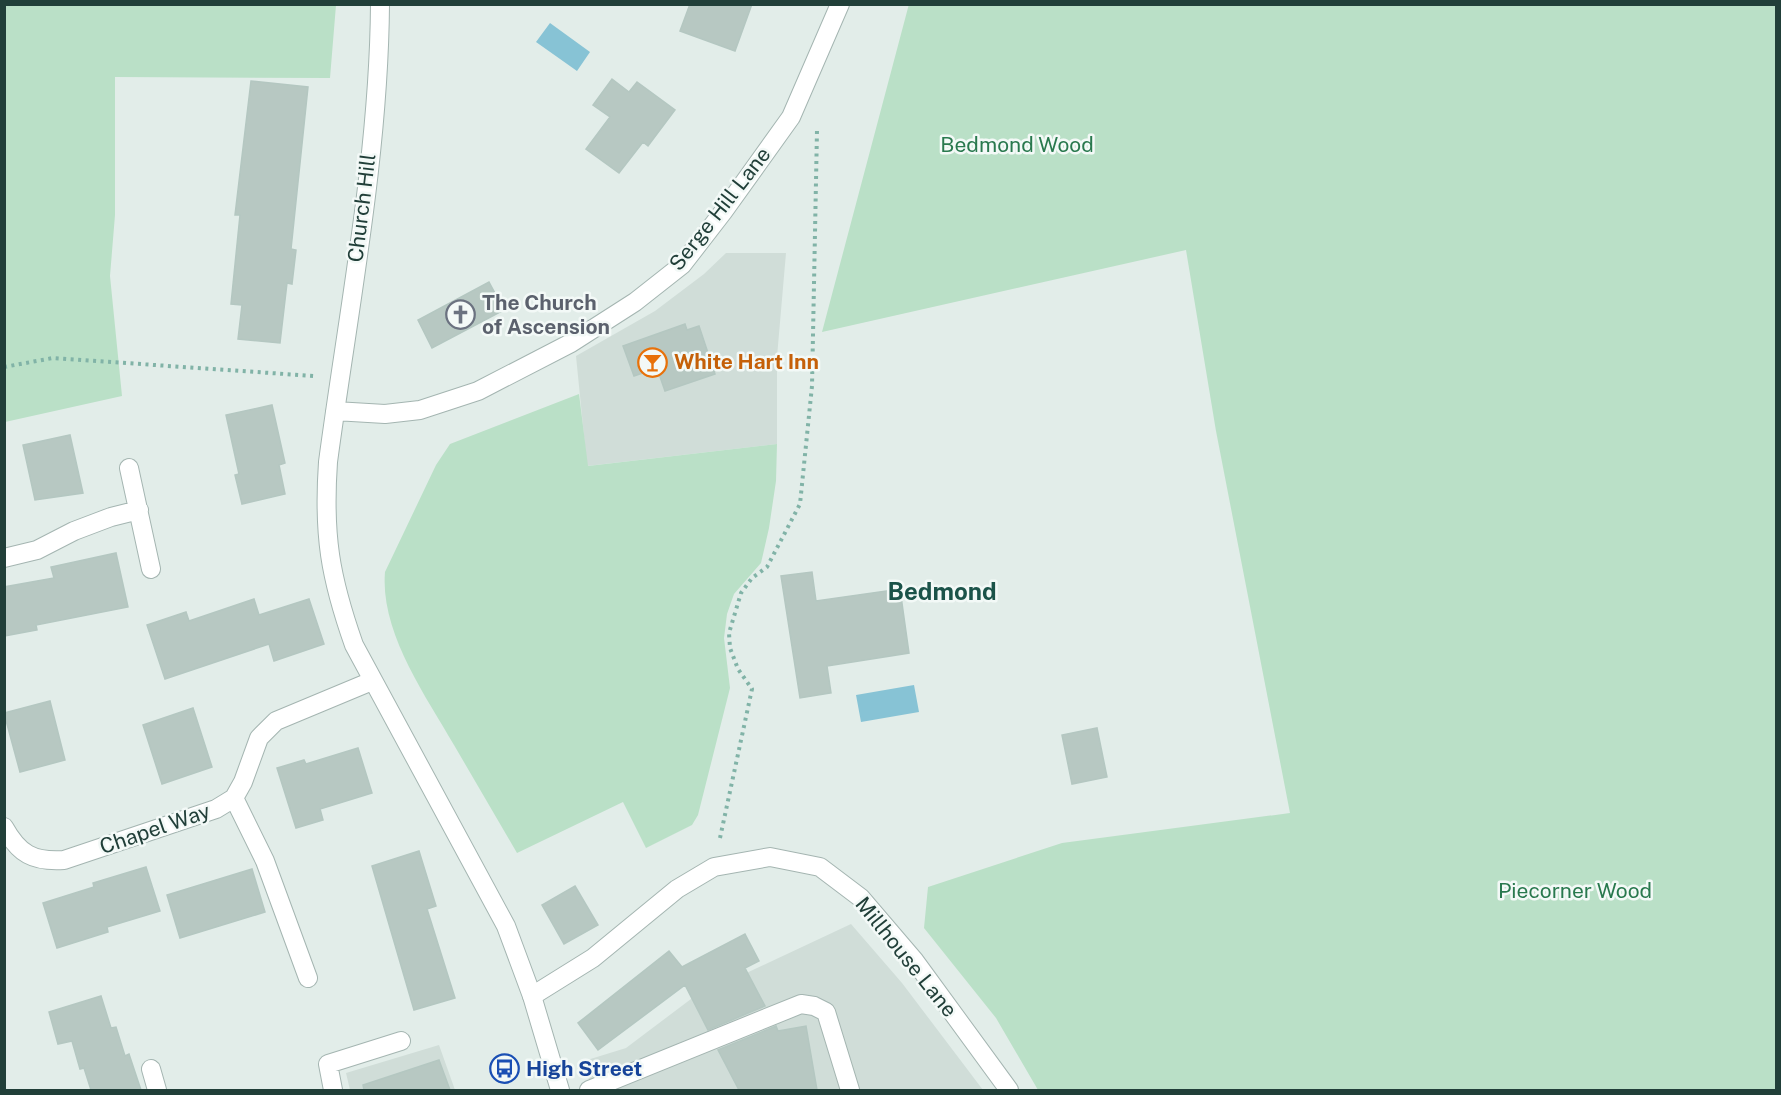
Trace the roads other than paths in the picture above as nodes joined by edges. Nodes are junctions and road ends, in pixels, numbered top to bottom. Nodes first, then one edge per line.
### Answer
1 (380, 4) edge
2 (840, 4) edge
3 (335, 411) junction
4 (129, 468) dead end
5 (139, 510) junction
6 (4, 558) edge
7 (151, 569) dead end
8 (372, 681) junction
9 (234, 798) junction
10 (4, 827) edge
11 (308, 978) dead end
12 (532, 996) junction
13 (401, 1041) dead end
14 (151, 1068) dead end
15 (157, 1090) edge
16 (333, 1090) edge
17 (560, 1090) edge
18 (589, 1090) edge
19 (849, 1090) edge
20 (1009, 1090) edge

1 - 3 street, Church Hill
2 - 3 street, Serge Hill Lane
3 - 8 street
4 - 5 street
5 - 6 street
5 - 7 street
8 - 9 street, Chapel Way
8 - 12 street
9 - 10 street, Chapel Way
9 - 11 street
12 - 17 street
12 - 20 street, Millhouse Lane
13 - 16 street
14 - 15 street
18 - 19 street

